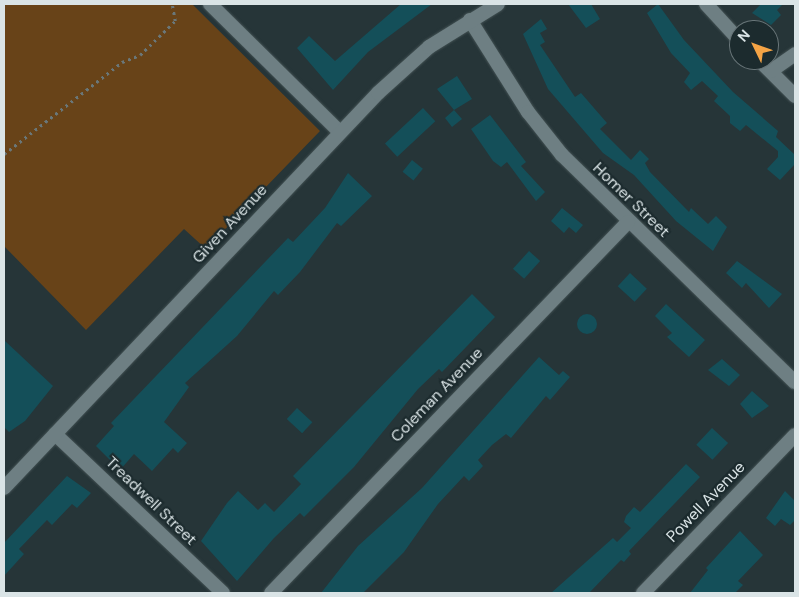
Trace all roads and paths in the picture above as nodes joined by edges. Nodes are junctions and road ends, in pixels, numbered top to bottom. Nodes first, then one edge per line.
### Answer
1 (172, 4) edge
2 (210, 4) edge
3 (498, 4) edge
4 (706, 4) edge
5 (470, 20) junction
6 (729, 29) edge
7 (795, 54) edge
8 (771, 71) joint
9 (795, 96) edge
10 (340, 132) junction
11 (4, 154) edge
12 (628, 222) junction
13 (795, 382) edge
14 (55, 434) junction
15 (795, 435) edge
16 (4, 488) edge
17 (223, 593) edge
18 (271, 593) edge
19 (642, 593) edge

1 - 11 path
2 - 10 street
3 - 5 street, Given Avenue
4 - 6 street
5 - 10 street, Given Avenue
5 - 12 street, Homer Street
7 - 8 street
8 - 9 street
10 - 14 street, Given Avenue
12 - 13 street, Homer Street
12 - 18 street, Coleman Avenue
14 - 16 street, Given Avenue
14 - 17 street, Treadwell Street
15 - 19 street, Powell Avenue

